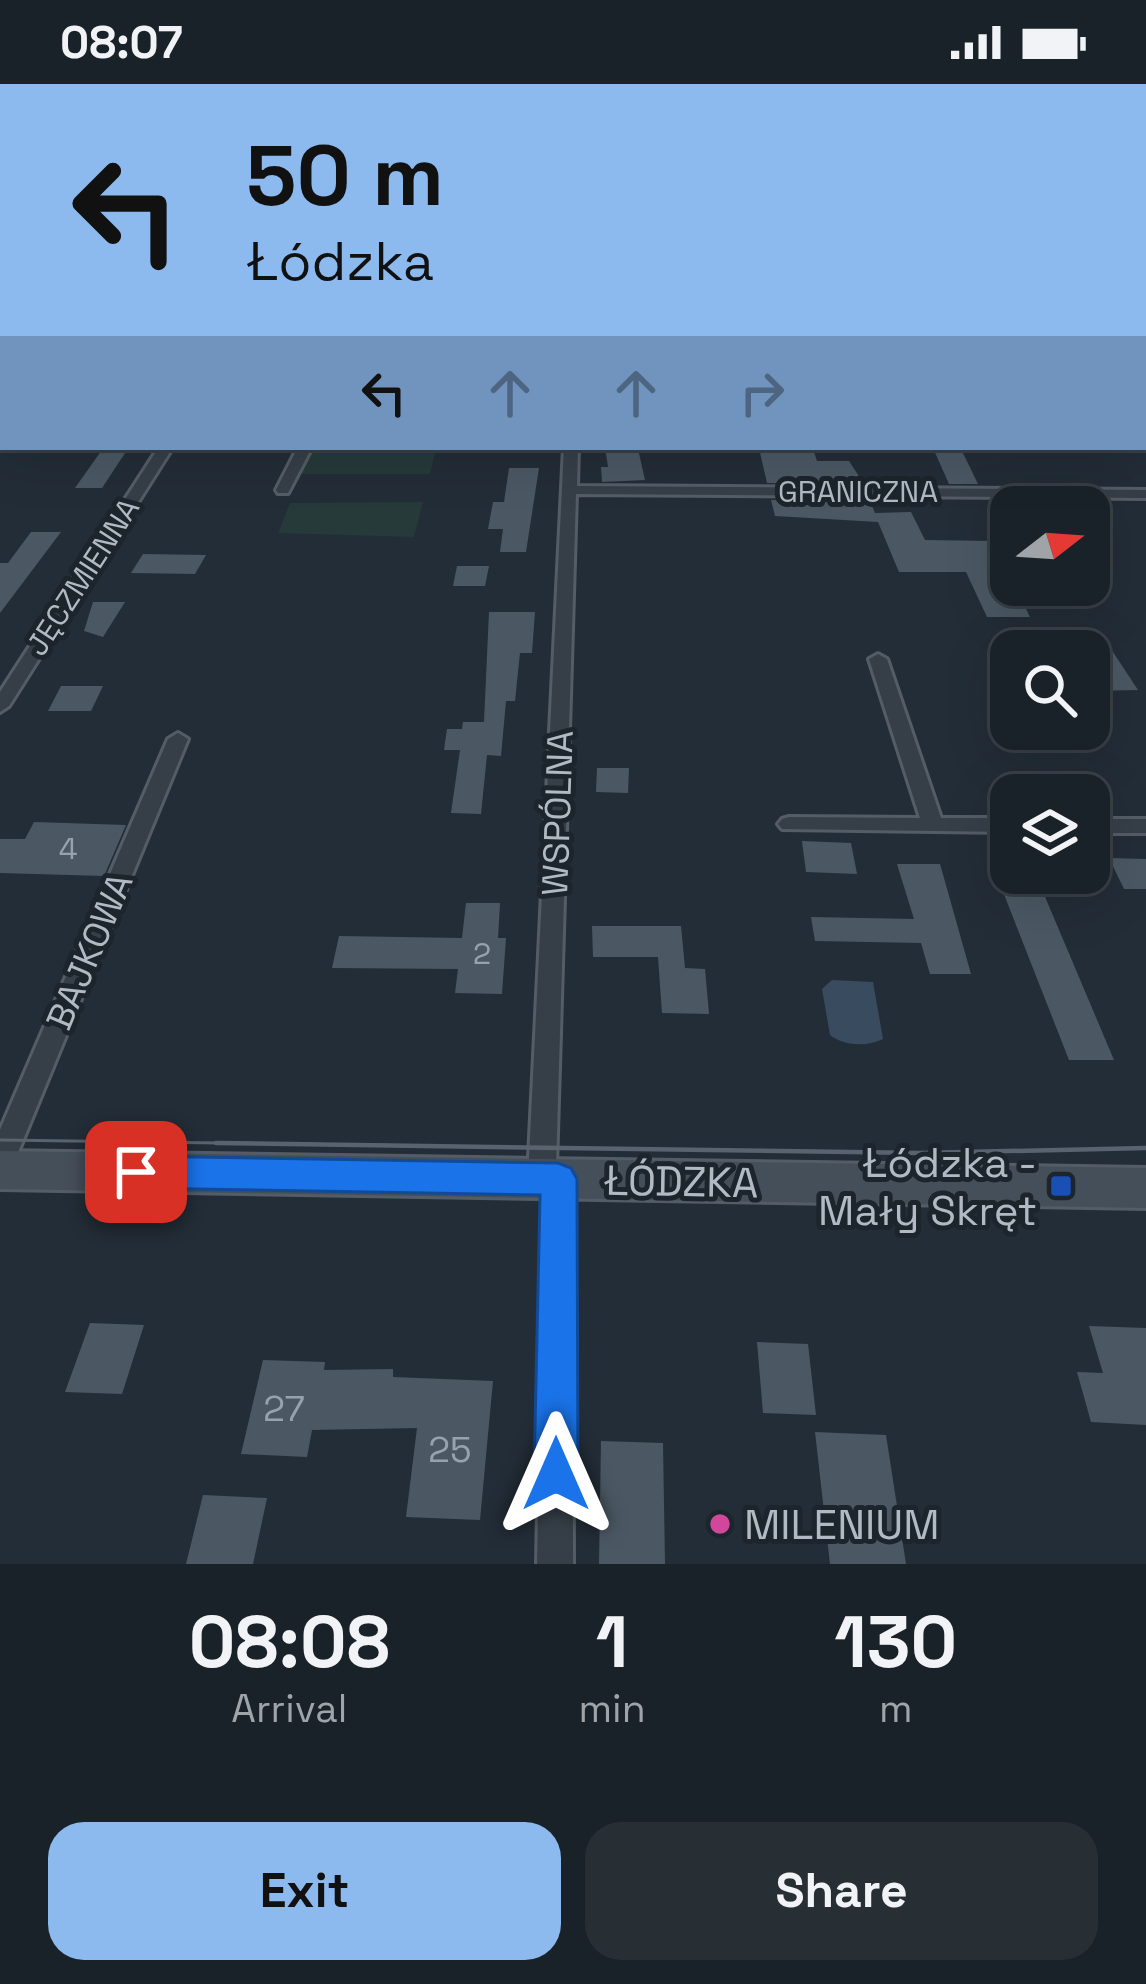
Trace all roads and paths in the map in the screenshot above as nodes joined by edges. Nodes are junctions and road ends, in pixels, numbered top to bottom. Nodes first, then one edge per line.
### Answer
1 (164, 450) edge
2 (304, 450) edge
3 (572, 450) edge
4 (284, 490) dead end
5 (570, 490) junction
6 (1146, 494) edge
7 (878, 659) dead end
8 (0, 706) edge
9 (178, 739) dead end
10 (789, 824) dead end
11 (933, 824) junction
12 (990, 825) edge
13 (1110, 826) edge
14 (1146, 826) edge
15 (0, 1166) edge
16 (550, 1179) junction
17 (1146, 1187) edge
18 (555, 1564) edge

1 - 8 street, JĘCZMIENNA
2 - 4 street
3 - 5 street, WSPÓLNA
5 - 6 street, GRANICZNA
5 - 16 street, WSPÓLNA
7 - 11 street
9 - 15 street, BAJKOWA
10 - 11 street
11 - 12 street
13 - 14 street
15 - 16 main road, ŁÓDZKA
16 - 17 main road, ŁÓDZKA
16 - 18 street, WSPÓLNA

